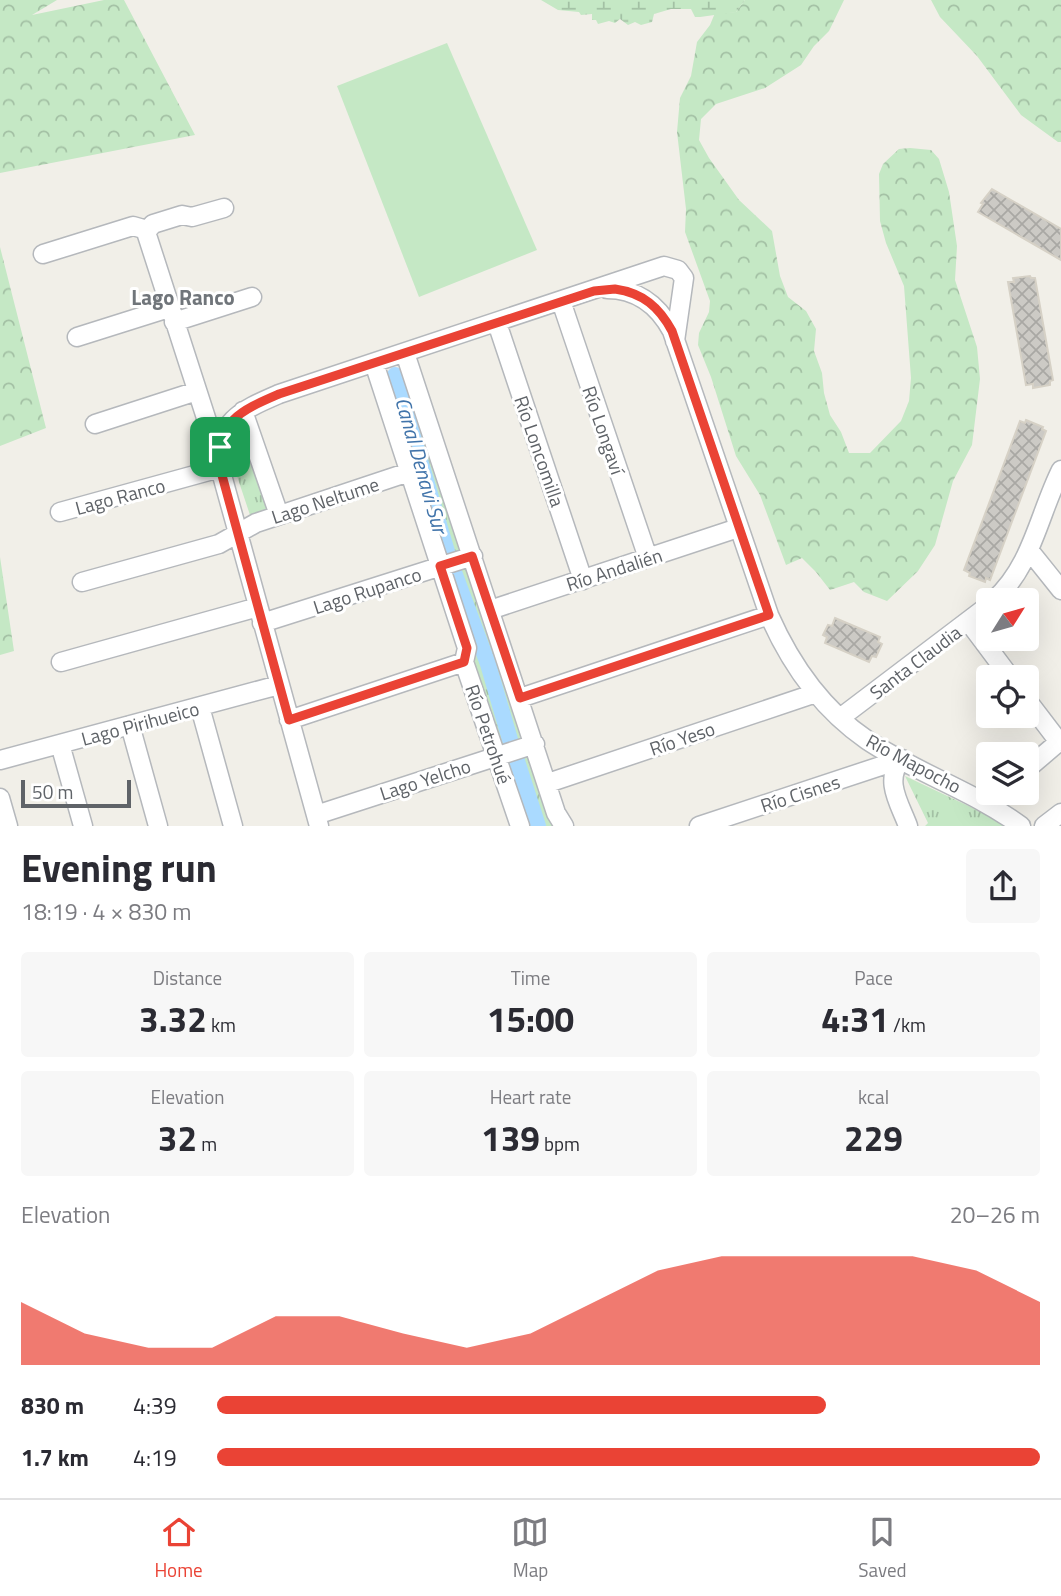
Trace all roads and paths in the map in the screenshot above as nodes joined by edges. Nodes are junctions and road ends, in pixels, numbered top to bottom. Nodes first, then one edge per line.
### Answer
1 (224, 208) dead end
2 (146, 230) junction
3 (43, 254) dead end
4 (594, 291) junction
5 (252, 297) dead end
6 (561, 301) junction
7 (172, 315) junction
8 (497, 323) junction
9 (77, 337) dead end
10 (675, 341) junction
11 (405, 353) junction
12 (374, 363) junction
13 (197, 391) junction
14 (243, 411) junction
15 (95, 424) dead end
16 (220, 447) junction
17 (220, 468) junction
18 (1061, 470) edge
19 (409, 472) junction
20 (60, 512) dead end
21 (279, 515) junction
22 (738, 528) junction
23 (237, 533) junction
24 (1029, 550) junction
25 (472, 556) junction
26 (648, 558) junction
27 (440, 566) junction
28 (583, 580) junction
29 (82, 582) dead end
30 (1005, 588) edge
31 (1061, 590) edge
32 (491, 610) junction
33 (260, 615) junction
34 (769, 615) junction
35 (976, 615) edge
36 (968, 621) junction
37 (61, 662) dead end
38 (464, 662) junction
39 (1001, 665) edge
40 (279, 685) junction
41 (816, 693) junction
42 (520, 698) junction
43 (200, 706) junction
44 (1039, 715) edge
45 (840, 718) junction
46 (289, 720) junction
47 (130, 725) junction
48 (1060, 741) edge
49 (60, 744) junction
50 (535, 744) junction
51 (496, 757) junction
52 (1039, 759) edge
53 (0, 760) edge
54 (902, 760) junction
55 (548, 783) junction
56 (976, 791) edge
57 (0, 798) edge
58 (1000, 805) edge
59 (1061, 813) edge
60 (317, 820) edge
61 (8, 826) edge
62 (83, 826) edge
63 (158, 826) edge
64 (233, 826) edge
65 (520, 826) edge
66 (564, 826) edge
67 (699, 826) edge
68 (908, 826) edge
69 (1021, 826) edge
70 (1044, 826) edge

1 - 2 street
2 - 3 street
2 - 7 street
4 - 6 street
4 - 10 street, Río Mapocho
4 - 10 street, Río Mapocho
5 - 7 street
6 - 8 street
6 - 26 street, Río Longaví
7 - 9 street
7 - 13 street
8 - 11 street
8 - 28 street, Río Loncomilla
10 - 22 street, Río Mapocho
11 - 12 street
11 - 25 street, Río Petrohué
12 - 14 street
12 - 19 street, Río Petrohué
13 - 15 street
13 - 16 street
14 - 16 street
14 - 21 street
16 - 17 street
17 - 20 street, Lago Ranco
17 - 23 street
18 - 24 street
19 - 21 street, Lago Neltume
19 - 27 street, Río Petrohué
21 - 23 street, Lago Neltume
22 - 26 street, Río Andalién
22 - 34 street, Río Mapocho
23 - 29 street, Lago Neltume
23 - 33 street
24 - 30 street
24 - 31 street
25 - 27 street, Lago Rupanco
25 - 32 street, Río Petrohué
26 - 28 street, Río Andalién
27 - 33 street, Lago Rupanco
27 - 38 street, Río Petrohué
28 - 32 street, Río Andalién
32 - 42 street, Río Petrohué
33 - 37 street, Lago Rupanco
33 - 40 street
34 - 41 street, Río Mapocho
34 - 42 street
35 - 36 street, Santa Claudia
36 - 39 street
36 - 45 street, Santa Claudia
38 - 46 street
38 - 51 street, Río Petrohué
40 - 43 street, Lago Pirihueico
40 - 46 street
41 - 45 street, Río Mapocho
41 - 55 street, Río Yeso
42 - 50 street, Río Petrohué
43 - 47 street, Lago Pirihueico
43 - 64 street
44 - 48 street
45 - 54 street, Río Mapocho
46 - 60 street
47 - 49 street, Lago Pirihueico
47 - 63 street
48 - 52 street
49 - 53 street, Lago Pirihueico
49 - 62 street
50 - 51 street, Lago Yelcho
50 - 55 street, Río Petrohué
51 - 60 street, Lago Yelcho
51 - 65 street, Río Petrohué
54 - 56 street, Río Mapocho
54 - 67 street, Río Cisnes
54 - 68 street
55 - 66 street, Río Petrohué
57 - 61 street
58 - 69 street, Río Mapocho
59 - 70 street

